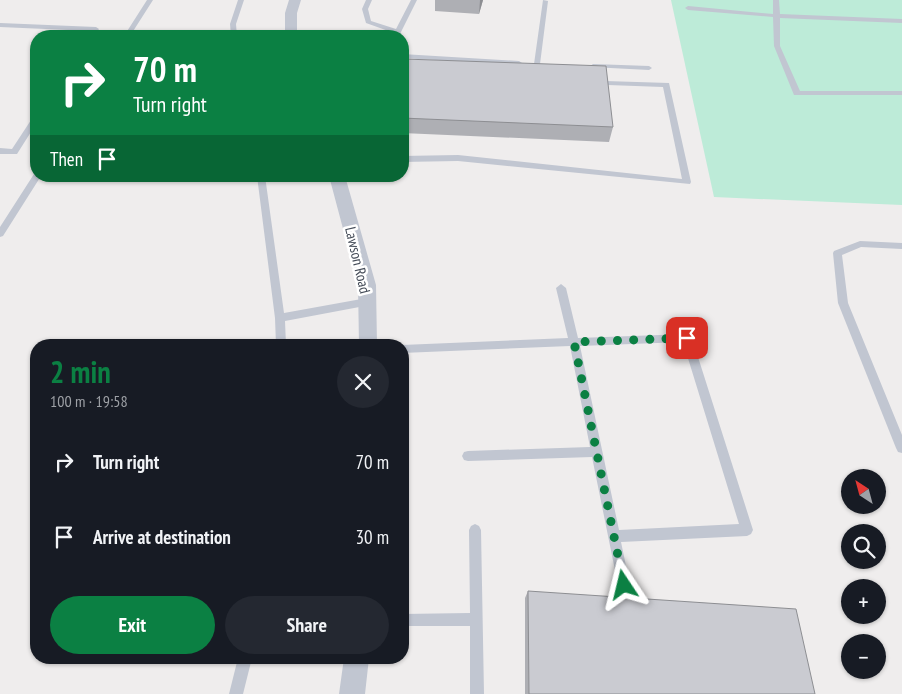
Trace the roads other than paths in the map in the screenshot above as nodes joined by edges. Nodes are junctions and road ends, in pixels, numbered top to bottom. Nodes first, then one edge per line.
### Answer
1 (150, 0) edge
2 (241, 0) edge
3 (295, 0) edge
4 (369, 0) edge
5 (414, 0) edge
6 (776, 0) edge
7 (545, 2) dead end
8 (688, 8) dead end
9 (776, 16) junction
10 (902, 21) edge
11 (0, 25) edge
12 (95, 30) edge
13 (131, 30) edge
14 (234, 30) edge
15 (291, 30) edge
16 (387, 30) edge
17 (399, 30) edge
18 (409, 56) edge
19 (537, 64) junction
20 (546, 65) edge
21 (584, 66) edge
22 (650, 68) dead end
23 (608, 84) edge
24 (902, 93) edge
25 (30, 128) edge
26 (0, 151) edge
27 (409, 159) edge
28 (33, 182) edge
29 (263, 182) edge
30 (339, 182) edge
31 (0, 234) edge
32 (902, 246) edge
33 (561, 288) dead end
34 (367, 302) junction
35 (280, 318) junction
36 (281, 339) edge
37 (368, 339) edge
38 (574, 342) junction
39 (409, 349) edge
40 (902, 448) edge
41 (596, 452) junction
42 (468, 456) dead end
43 (475, 530) dead end
44 (616, 536) junction
45 (624, 585) dead end
46 (476, 619) junction
47 (409, 620) edge
48 (244, 664) edge
49 (356, 664) edge
50 (236, 694) edge
51 (352, 694) edge
52 (477, 694) edge

1 - 13 lane
2 - 14 lane
3 - 15 street
4 - 16 lane
5 - 17 lane
6 - 9 lane
7 - 19 lane
8 - 9 lane
9 - 10 lane
9 - 24 lane
11 - 12 lane
18 - 19 lane
19 - 20 lane
21 - 22 lane
23 - 27 lane
25 - 26 lane
28 - 31 lane
29 - 35 lane
30 - 34 street, Lawson Road
32 - 40 lane
33 - 38 lane
34 - 35 lane
34 - 37 street, Lawson Road
35 - 36 lane
38 - 39 lane
38 - 41 lane
38 - 44 lane
41 - 42 lane
41 - 44 lane
43 - 46 lane
44 - 45 lane
46 - 47 lane
46 - 52 lane
48 - 50 lane
49 - 51 street

